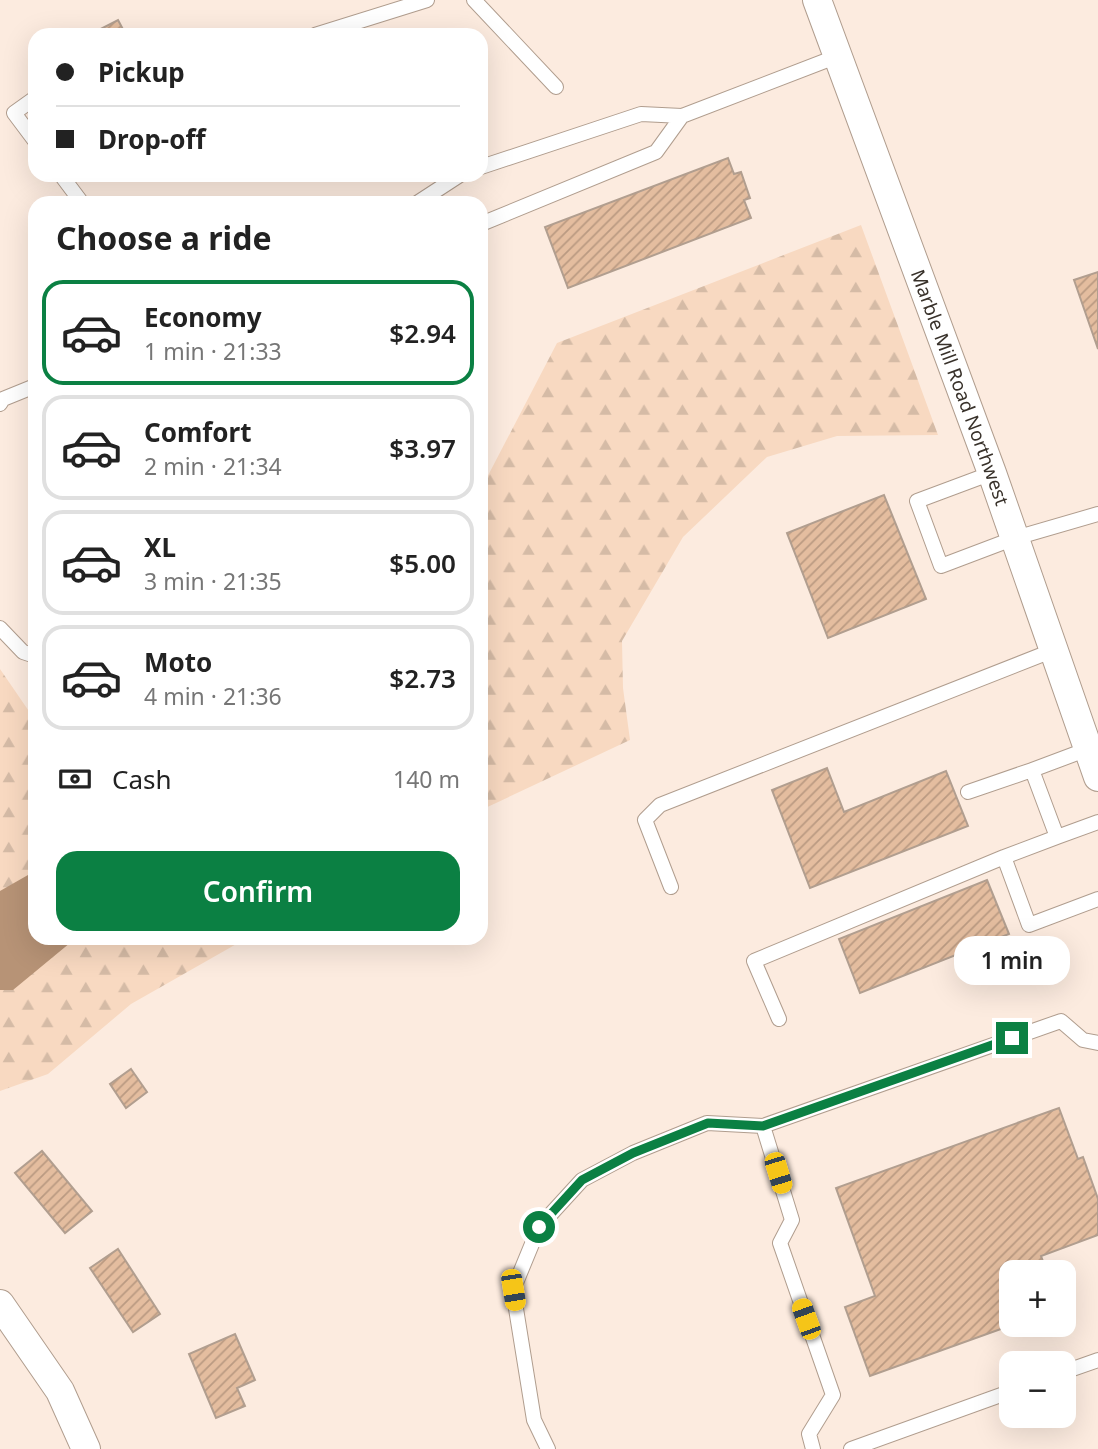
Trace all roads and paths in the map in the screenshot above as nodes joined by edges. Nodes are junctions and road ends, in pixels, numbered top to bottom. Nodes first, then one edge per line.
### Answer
1 (427, 0) edge
2 (474, 0) edge
3 (817, 0) edge
4 (337, 28) edge
5 (838, 56) junction
6 (556, 87) dead end
7 (28, 103) edge
8 (682, 116) junction
9 (28, 132) edge
10 (488, 165) edge
11 (449, 182) edge
12 (427, 196) edge
13 (488, 221) edge
14 (28, 389) edge
15 (0, 404) edge
16 (992, 473) junction
17 (1098, 514) edge
18 (1014, 538) junction
19 (0, 628) edge
20 (1054, 650) junction
21 (28, 654) edge
22 (1088, 749) junction
23 (1032, 770) junction
24 (1098, 777) edge
25 (968, 792) dead end
26 (1098, 822) edge
27 (1057, 837) junction
28 (1004, 857) junction
29 (671, 887) dead end
30 (1098, 899) edge
31 (779, 1019) dead end
32 (1098, 1043) edge
33 (763, 1126) junction
34 (0, 1304) edge
35 (1098, 1360) edge
36 (1076, 1368) edge
37 (999, 1396) edge
38 (86, 1449) edge
39 (548, 1449) edge
40 (813, 1449) edge
41 (851, 1449) edge

1 - 4 lane
2 - 6 lane
3 - 5 street, Marble Mill Road Northwest
5 - 8 lane
5 - 16 street, Marble Mill Road Northwest
7 - 9 lane
8 - 10 lane
8 - 13 lane
11 - 12 lane
14 - 15 lane
16 - 18 street, Marble Mill Road Northwest
16 - 18 lane
17 - 18 lane
18 - 20 street, Marble Mill Road Northwest
19 - 21 lane
20 - 22 street, Marble Mill Road Northwest
20 - 29 lane
22 - 23 lane
22 - 24 street, Marble Mill Road Northwest
23 - 25 lane
23 - 27 lane
26 - 27 lane
27 - 28 lane
28 - 30 lane
28 - 31 lane
32 - 33 lane
33 - 39 lane
33 - 40 lane
34 - 38 street
35 - 36 lane
37 - 41 lane

